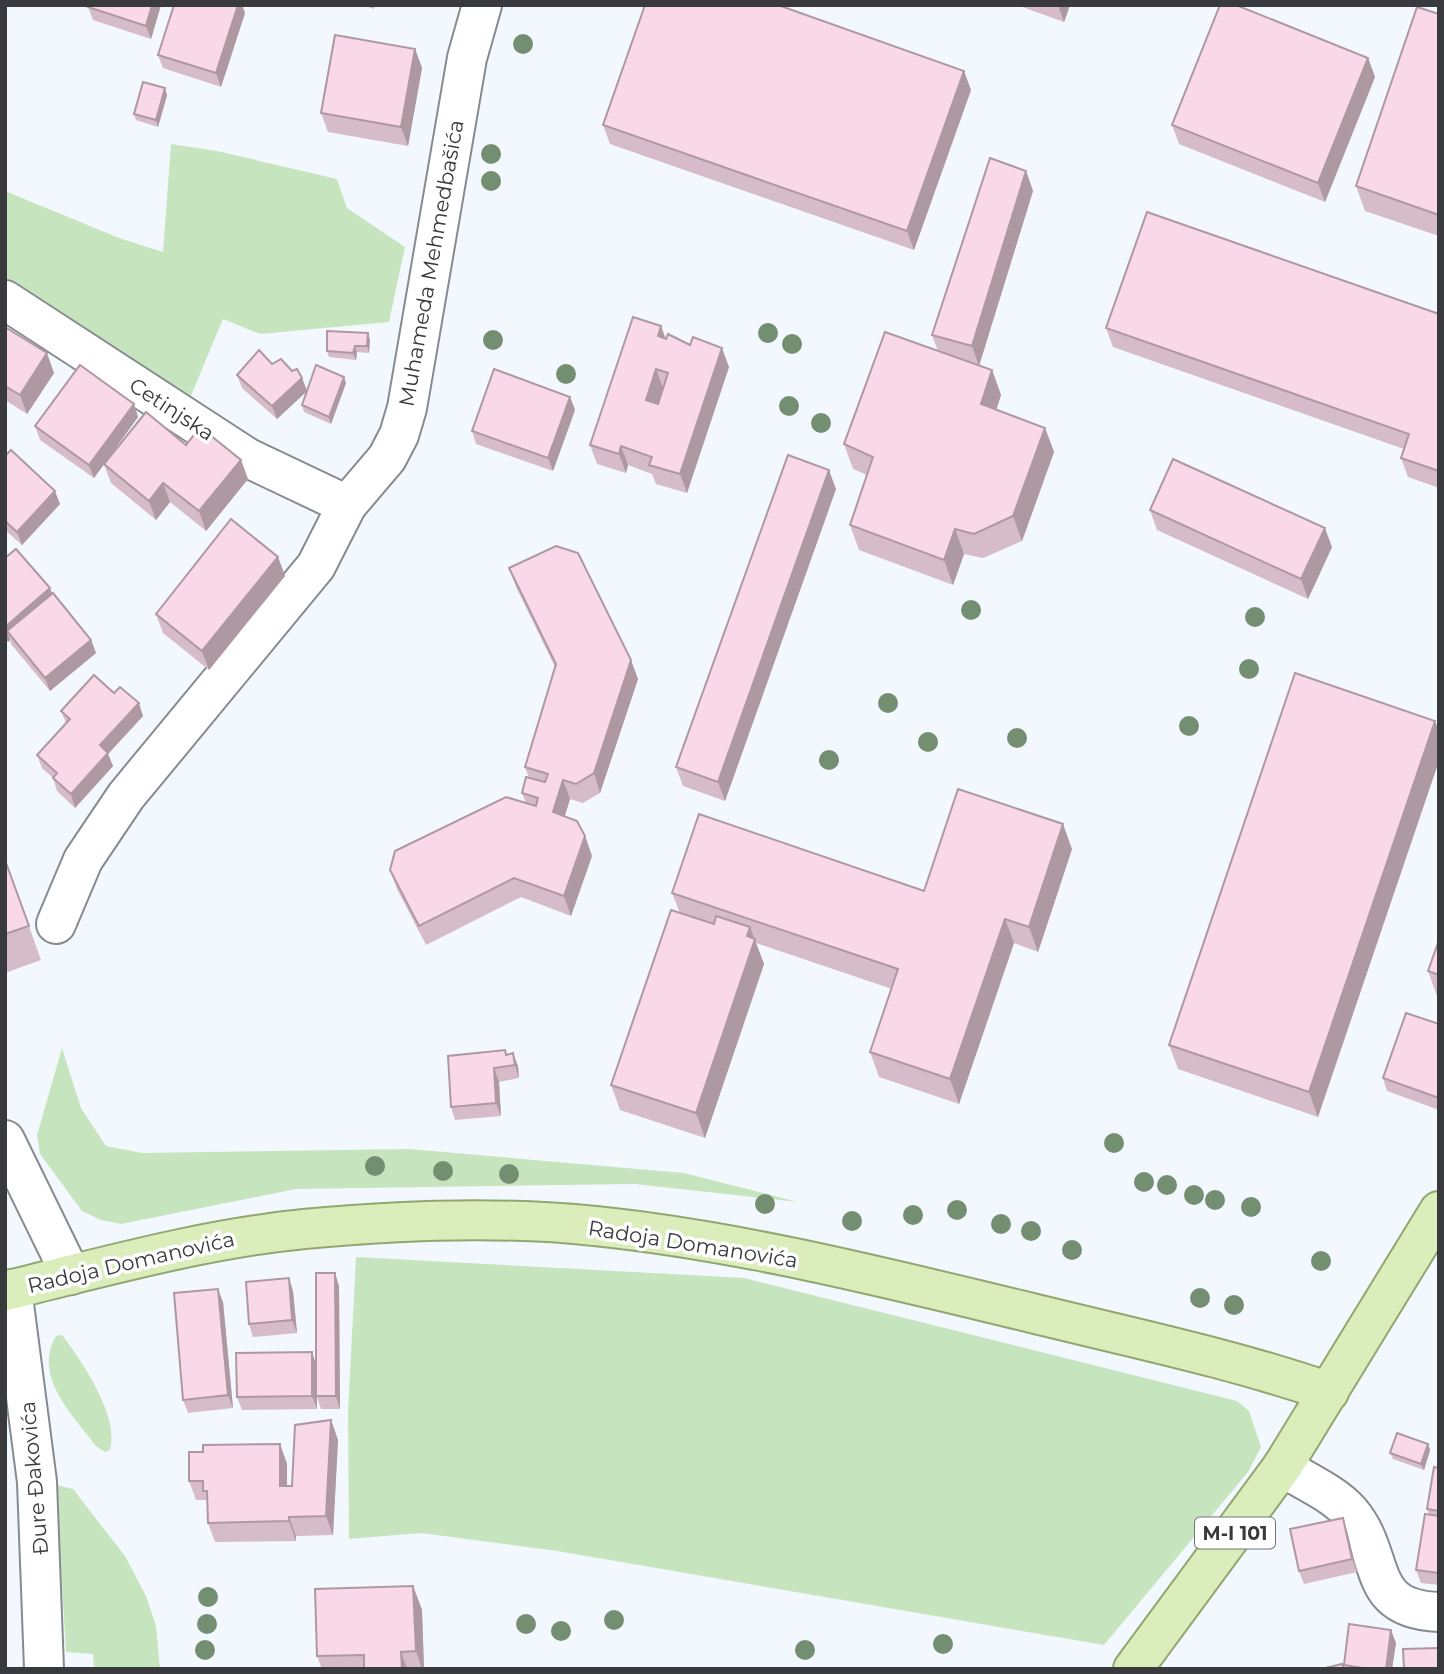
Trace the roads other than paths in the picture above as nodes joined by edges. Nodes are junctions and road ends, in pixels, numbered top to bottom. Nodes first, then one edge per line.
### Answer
1 (482, 5) edge
2 (5, 300) edge
3 (346, 505) junction
4 (56, 924) dead end
5 (5, 1140) edge
6 (1439, 1211) edge
7 (71, 1275) junction
8 (9, 1290) edge
9 (1329, 1392) junction
10 (1282, 1467) junction
11 (1439, 1612) edge
12 (44, 1669) edge
13 (1133, 1669) edge

1 - 3 street, Muhameda Mehmedbašića
2 - 3 street, Cetinjska
3 - 4 street, Muhameda Mehmedbašića
5 - 7 street
6 - 9 main road, M-I 101
7 - 8 main road, Radoja Domanovića
7 - 9 main road, Radoja Domanovića
8 - 12 street, Đure Đakovića
9 - 10 main road, M-I 101
10 - 11 street
10 - 13 main road, M-I 101

